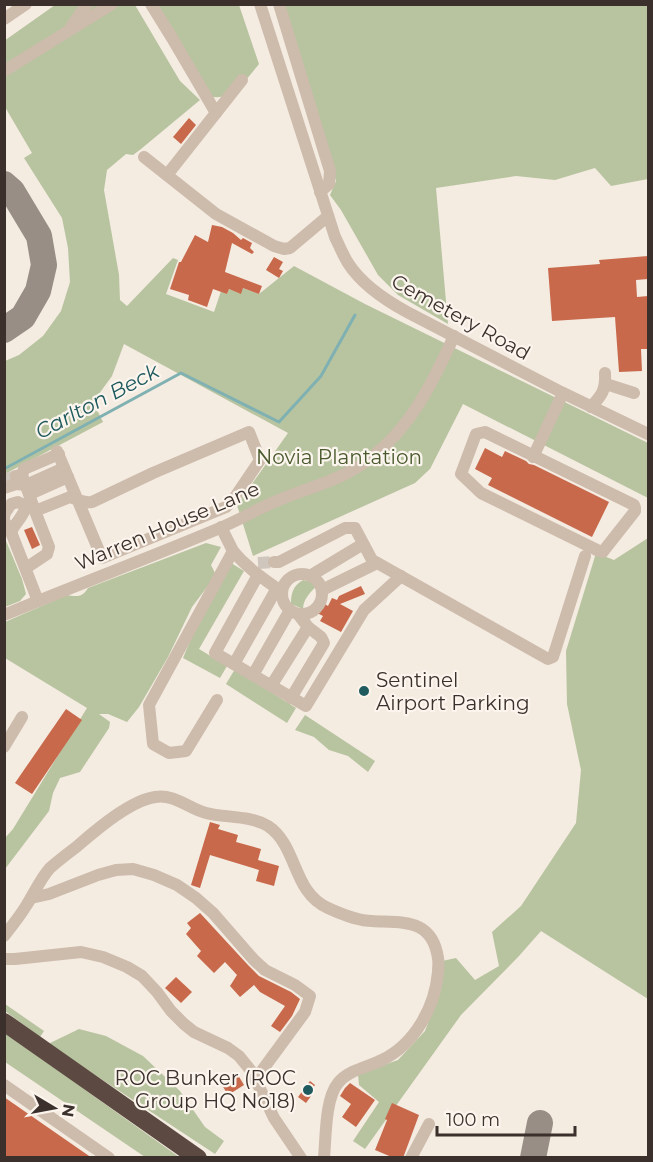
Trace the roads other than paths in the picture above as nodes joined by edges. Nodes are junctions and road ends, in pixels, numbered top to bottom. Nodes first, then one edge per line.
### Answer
1 (26, 4) edge
2 (87, 4) edge
3 (111, 4) edge
4 (151, 4) edge
5 (260, 4) edge
6 (279, 4) edge
7 (4, 19) edge
8 (68, 31) junction
9 (4, 71) edge
10 (242, 80) dead end
11 (216, 113) junction
12 (144, 158) dead end
13 (167, 175) junction
14 (320, 192) junction
15 (328, 216) junction
16 (454, 336) junction
17 (563, 393) junction
18 (634, 393) dead end
19 (591, 407) junction
20 (648, 433) edge
21 (533, 457) junction
22 (63, 464) junction
23 (24, 483) junction
24 (4, 488) edge
25 (77, 499) junction
26 (35, 511) junction
27 (7, 524) edge
28 (221, 527) junction
29 (363, 544) junction
30 (237, 556) junction
31 (585, 556) dead end
32 (374, 561) junction
33 (274, 562) tunnel mouth
34 (26, 568) junction
35 (258, 569) junction
36 (310, 576) junction
37 (401, 576) junction
38 (280, 590) junction
39 (322, 590) junction
40 (38, 601) junction
41 (294, 612) junction
42 (4, 615) edge
43 (308, 627) junction
44 (234, 664) junction
45 (253, 675) junction
46 (272, 686) junction
47 (291, 698) junction
48 (217, 700) dead end
49 (22, 717) dead end
50 (4, 747) edge
51 (31, 898) junction
52 (4, 936) edge
53 (4, 959) edge
54 (4, 1022) edge
55 (255, 1080) junction
56 (4, 1085) edge
57 (429, 1124) dead end
58 (109, 1158) edge
59 (198, 1158) edge
60 (301, 1158) edge
61 (324, 1158) edge
62 (411, 1158) edge

1 - 7 street
2 - 8 street
3 - 8 street
4 - 11 street
5 - 14 street, Cemetery Road
6 - 14 street
8 - 9 street
10 - 11 street
11 - 13 street
12 - 13 street
13 - 15 street
14 - 15 street, Cemetery Road
15 - 16 street, Cemetery Road
16 - 17 street, Cemetery Road
16 - 28 street, Warren House Lane
17 - 19 street, Cemetery Road
17 - 21 street
18 - 19 street
19 - 20 street, Cemetery Road
21 - 21 street
22 - 23 street
22 - 23 street
22 - 25 street
23 - 24 street
23 - 26 street
25 - 25 street
25 - 26 street
26 - 34 street
27 - 34 street
28 - 30 street
28 - 40 street, Warren House Lane
29 - 32 street
29 - 33 street
29 - 36 street
30 - 35 street
30 - 48 street
31 - 37 street
32 - 37 street
32 - 39 street
34 - 40 street
35 - 38 street
35 - 44 street
36 - 38 street
36 - 39 street
37 - 47 street
38 - 41 street
38 - 44 street
39 - 41 street
40 - 42 street, Warren House Lane
41 - 43 street
41 - 45 street
43 - 46 street
43 - 47 street
44 - 45 street
45 - 46 street
46 - 47 street
49 - 50 street
51 - 52 street
51 - 55 street
51 - 61 street
53 - 55 street
54 - 59 highway
55 - 60 street
56 - 58 street
57 - 62 street

